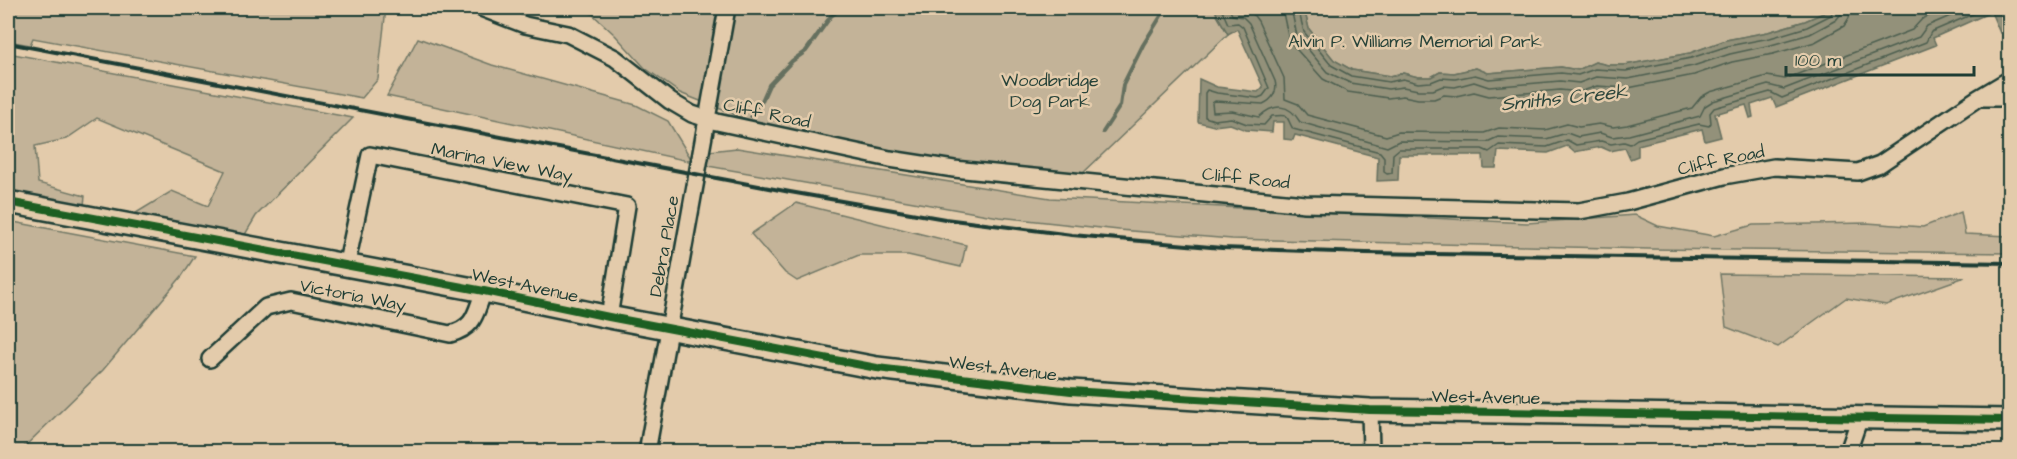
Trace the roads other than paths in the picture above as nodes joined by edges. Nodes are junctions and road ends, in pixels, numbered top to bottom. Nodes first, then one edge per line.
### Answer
1 (481, 8) edge
2 (727, 8) edge
3 (2010, 79) edge
4 (1978, 98) junction
5 (2010, 98) edge
6 (706, 118) junction
7 (8, 202) edge
8 (346, 267) junction
9 (484, 291) junction
10 (609, 317) junction
11 (670, 328) junction
12 (210, 359) dead end
13 (1370, 410) junction
14 (1860, 417) junction
15 (2010, 420) edge
16 (646, 452) edge
17 (1371, 452) edge
18 (1848, 452) edge

1 - 6 street, Cliff Road
2 - 6 street, Debra Place
3 - 4 street, Cliff Road
4 - 5 street
4 - 6 street, Cliff Road
6 - 11 street, Debra Place
7 - 8 street, West Avenue
8 - 9 street, West Avenue
8 - 10 street, Marina View Way
9 - 10 street, West Avenue
9 - 12 street, Victoria Way
10 - 11 street, West Avenue
11 - 13 street, West Avenue
11 - 16 street, Debra Place
13 - 14 street, West Avenue
13 - 17 street
14 - 15 street, West Avenue
14 - 18 street

